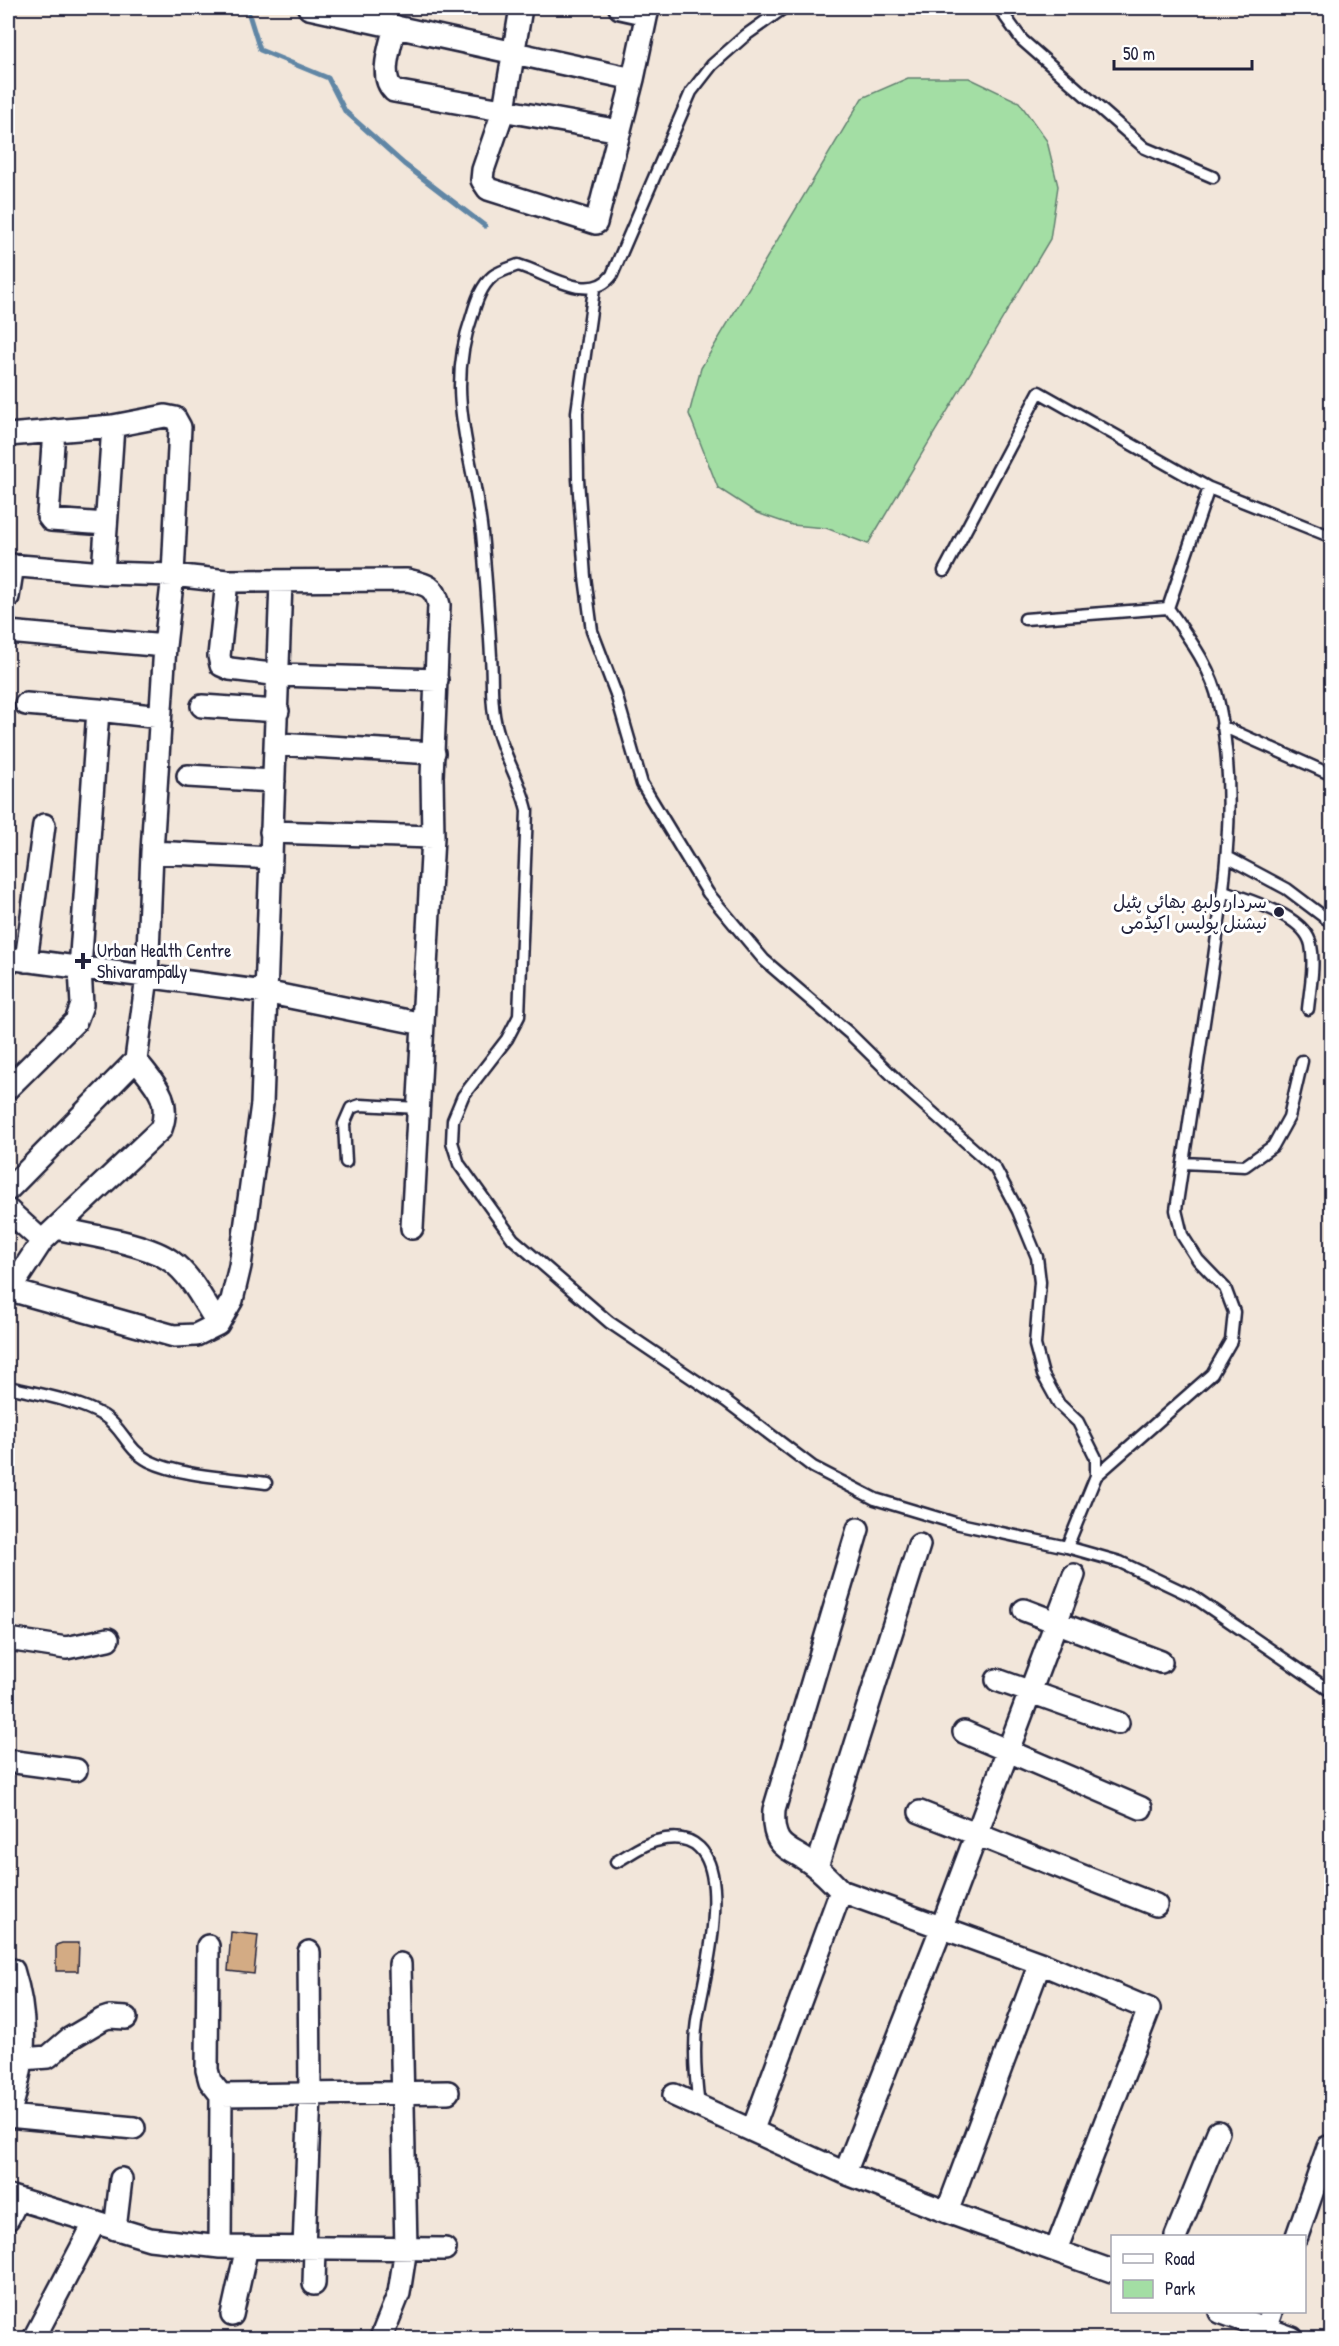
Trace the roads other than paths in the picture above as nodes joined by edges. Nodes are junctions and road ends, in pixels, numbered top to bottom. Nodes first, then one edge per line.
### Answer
1 (309, 8) edge
2 (521, 8) edge
3 (620, 8) edge
4 (784, 8) edge
5 (999, 8) edge
6 (647, 11) edge
7 (395, 26) junction
8 (513, 51) junction
9 (633, 79) junction
10 (504, 109) junction
11 (620, 131) junction
12 (1213, 177) dead end
13 (594, 289) junction
14 (112, 426) junction
15 (54, 430) junction
16 (8, 435) edge
17 (1209, 488) junction
18 (106, 524) junction
19 (1332, 537) edge
20 (10, 565) edge
21 (944, 571) dead end
22 (103, 573) junction
23 (173, 574) junction
24 (227, 581) junction
25 (281, 582) junction
26 (8, 597) edge
27 (1168, 608) junction
28 (1025, 619) dead end
29 (8, 632) edge
30 (165, 646) junction
31 (279, 675) junction
32 (437, 680) junction
33 (26, 704) dead end
34 (202, 706) dead end
35 (98, 710) junction
36 (278, 711) junction
37 (160, 717) junction
38 (1222, 726) junction
39 (276, 744) junction
40 (434, 753) junction
41 (1332, 775) edge
42 (188, 776) dead end
43 (274, 781) junction
44 (44, 825) dead end
45 (271, 832) junction
46 (433, 837) junction
47 (152, 852) junction
48 (1227, 857) junction
49 (271, 858) junction
50 (1224, 891) junction
51 (1332, 923) edge
52 (17, 960) edge
53 (80, 969) junction
54 (147, 977) junction
55 (265, 992) junction
56 (1308, 1009) dead end
57 (423, 1024) junction
58 (136, 1060) junction
59 (1302, 1061) dead end
60 (8, 1088) edge
61 (419, 1108) junction
62 (346, 1162) dead end
63 (1183, 1163) junction
64 (8, 1190) edge
65 (8, 1210) edge
66 (412, 1228) dead end
67 (49, 1235) junction
68 (8, 1291) edge
69 (218, 1324) junction
70 (8, 1387) edge
71 (1096, 1476) junction
72 (266, 1483) dead end
73 (858, 1529) dead end
74 (919, 1545) dead end
75 (1067, 1546) junction
76 (1074, 1575) dead end
77 (1024, 1610) dead end
78 (1055, 1622) junction
79 (8, 1639) edge
80 (108, 1639) dead end
81 (1161, 1662) dead end
82 (997, 1680) dead end
83 (1029, 1692) junction
84 (1332, 1692) edge
85 (1118, 1723) dead end
86 (964, 1732) dead end
87 (1007, 1753) junction
88 (8, 1761) edge
89 (76, 1770) dead end
90 (1142, 1808) dead end
91 (920, 1812) dead end
92 (977, 1833) junction
93 (616, 1862) dead end
94 (817, 1867) junction
95 (841, 1891) junction
96 (1156, 1905) dead end
97 (941, 1929) junction
98 (208, 1946) dead end
99 (309, 1952) dead end
100 (400, 1964) dead end
101 (1040, 1964) junction
102 (14, 1970) dead end
103 (126, 2018) dead end
104 (22, 2059) junction
105 (402, 2091) junction
106 (448, 2092) dead end
107 (310, 2094) junction
108 (221, 2095) junction
109 (674, 2095) dead end
110 (699, 2106) junction
111 (8, 2117) edge
112 (134, 2128) dead end
113 (753, 2129) junction
114 (1218, 2132) dead end
115 (1328, 2147) dead end
116 (845, 2173) junction
117 (121, 2179) dead end
118 (13, 2198) edge
119 (947, 2212) junction
120 (8, 2219) edge
121 (95, 2222) junction
122 (115, 2229) junction
123 (1176, 2235) edge
124 (1297, 2235) edge
125 (220, 2247) junction
126 (248, 2247) junction
127 (310, 2248) junction
128 (406, 2248) junction
129 (445, 2249) dead end
130 (1056, 2250) junction
131 (1111, 2270) edge
132 (314, 2284) dead end
133 (1226, 2313) edge
134 (232, 2315) dead end
135 (1268, 2320) edge
136 (34, 2338) edge
137 (381, 2338) edge
138 (1292, 2338) edge

1 - 7 street
2 - 8 street
3 - 6 street
4 - 13 lane
5 - 12 lane
6 - 9 street
7 - 8 street
7 - 10 street
8 - 9 street
8 - 10 street
9 - 11 street
10 - 11 street
10 - 11 street
13 - 71 lane
13 - 75 lane
14 - 15 street
14 - 18 street
14 - 23 street
15 - 16 street
15 - 18 street
17 - 19 lane
17 - 21 lane
17 - 27 lane
18 - 22 street
20 - 22 street
20 - 26 street
22 - 23 street
23 - 24 street
23 - 30 street
24 - 25 street
24 - 31 street
25 - 31 street
25 - 32 street
27 - 28 lane
27 - 38 lane
29 - 30 street
30 - 37 street
31 - 32 street
31 - 36 street
32 - 40 street
33 - 35 street
34 - 36 street
35 - 37 street
35 - 53 street
36 - 39 street
37 - 47 street
38 - 41 lane
38 - 48 lane
39 - 40 street
39 - 43 street
40 - 46 street
42 - 43 street
43 - 45 street
44 - 52 street
45 - 46 street
45 - 49 street
46 - 57 street
47 - 49 street
47 - 54 street
48 - 50 lane
48 - 51 lane
49 - 55 street
50 - 56 lane
50 - 63 lane
52 - 53 street
53 - 54 street
53 - 60 street
54 - 55 street
54 - 58 street
55 - 57 street
55 - 69 street
57 - 61 street
58 - 64 street
58 - 67 street
59 - 63 lane
61 - 62 lane
61 - 66 street
63 - 71 lane
65 - 67 street
67 - 68 street
67 - 69 street
68 - 69 street
70 - 72 lane
71 - 75 lane
73 - 94 street
74 - 94 street
75 - 84 lane
76 - 78 street
77 - 78 street
78 - 81 street
78 - 83 street
79 - 80 street
82 - 83 street
83 - 85 street
83 - 87 street
86 - 87 street
87 - 90 street
87 - 92 street
88 - 89 street
91 - 92 street
92 - 96 street
92 - 97 street
93 - 110 lane
94 - 95 street
95 - 97 street
95 - 113 street
97 - 101 street
97 - 116 street
98 - 108 street
99 - 107 street
100 - 105 street
101 - 119 street
101 - 130 street
102 - 104 street
103 - 104 street
104 - 111 street
105 - 106 street
105 - 107 street
105 - 128 street
107 - 108 street
107 - 127 street
108 - 125 street
109 - 110 street
110 - 113 street
111 - 112 street
113 - 116 street
114 - 123 street
115 - 124 street
116 - 119 street
117 - 122 street
118 - 120 street
118 - 121 street
119 - 130 street
121 - 122 street
121 - 136 street
122 - 125 street
125 - 126 street
126 - 127 street
126 - 134 street
127 - 128 street
127 - 132 street
128 - 129 street
128 - 137 street
130 - 131 street
133 - 135 street
135 - 138 street

